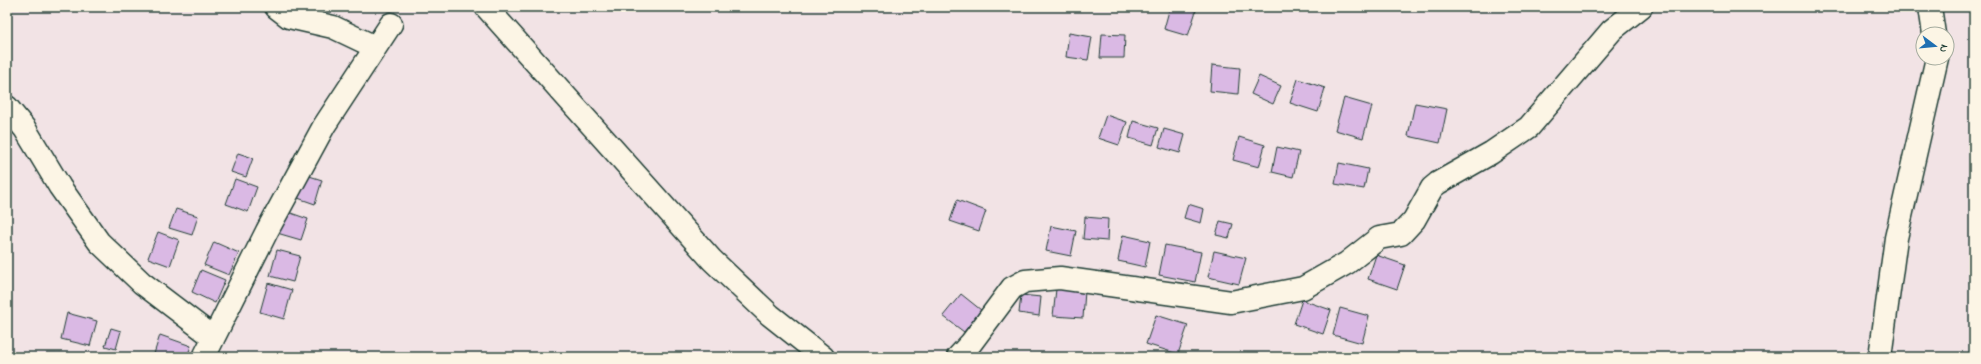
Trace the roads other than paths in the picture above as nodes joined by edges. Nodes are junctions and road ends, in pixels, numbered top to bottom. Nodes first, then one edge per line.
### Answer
1 (276, 7) edge
2 (486, 7) edge
3 (1641, 7) edge
4 (1930, 7) edge
5 (391, 24) dead end
6 (1933, 26) edge
7 (375, 47) junction
8 (1934, 66) edge
9 (7, 107) edge
10 (214, 337) junction
11 (204, 357) edge
12 (823, 357) edge
13 (958, 357) edge
14 (1880, 357) edge

1 - 7 street
2 - 12 street
3 - 13 street
4 - 6 street
5 - 7 street
7 - 10 street
8 - 14 street
9 - 10 street
10 - 11 street

